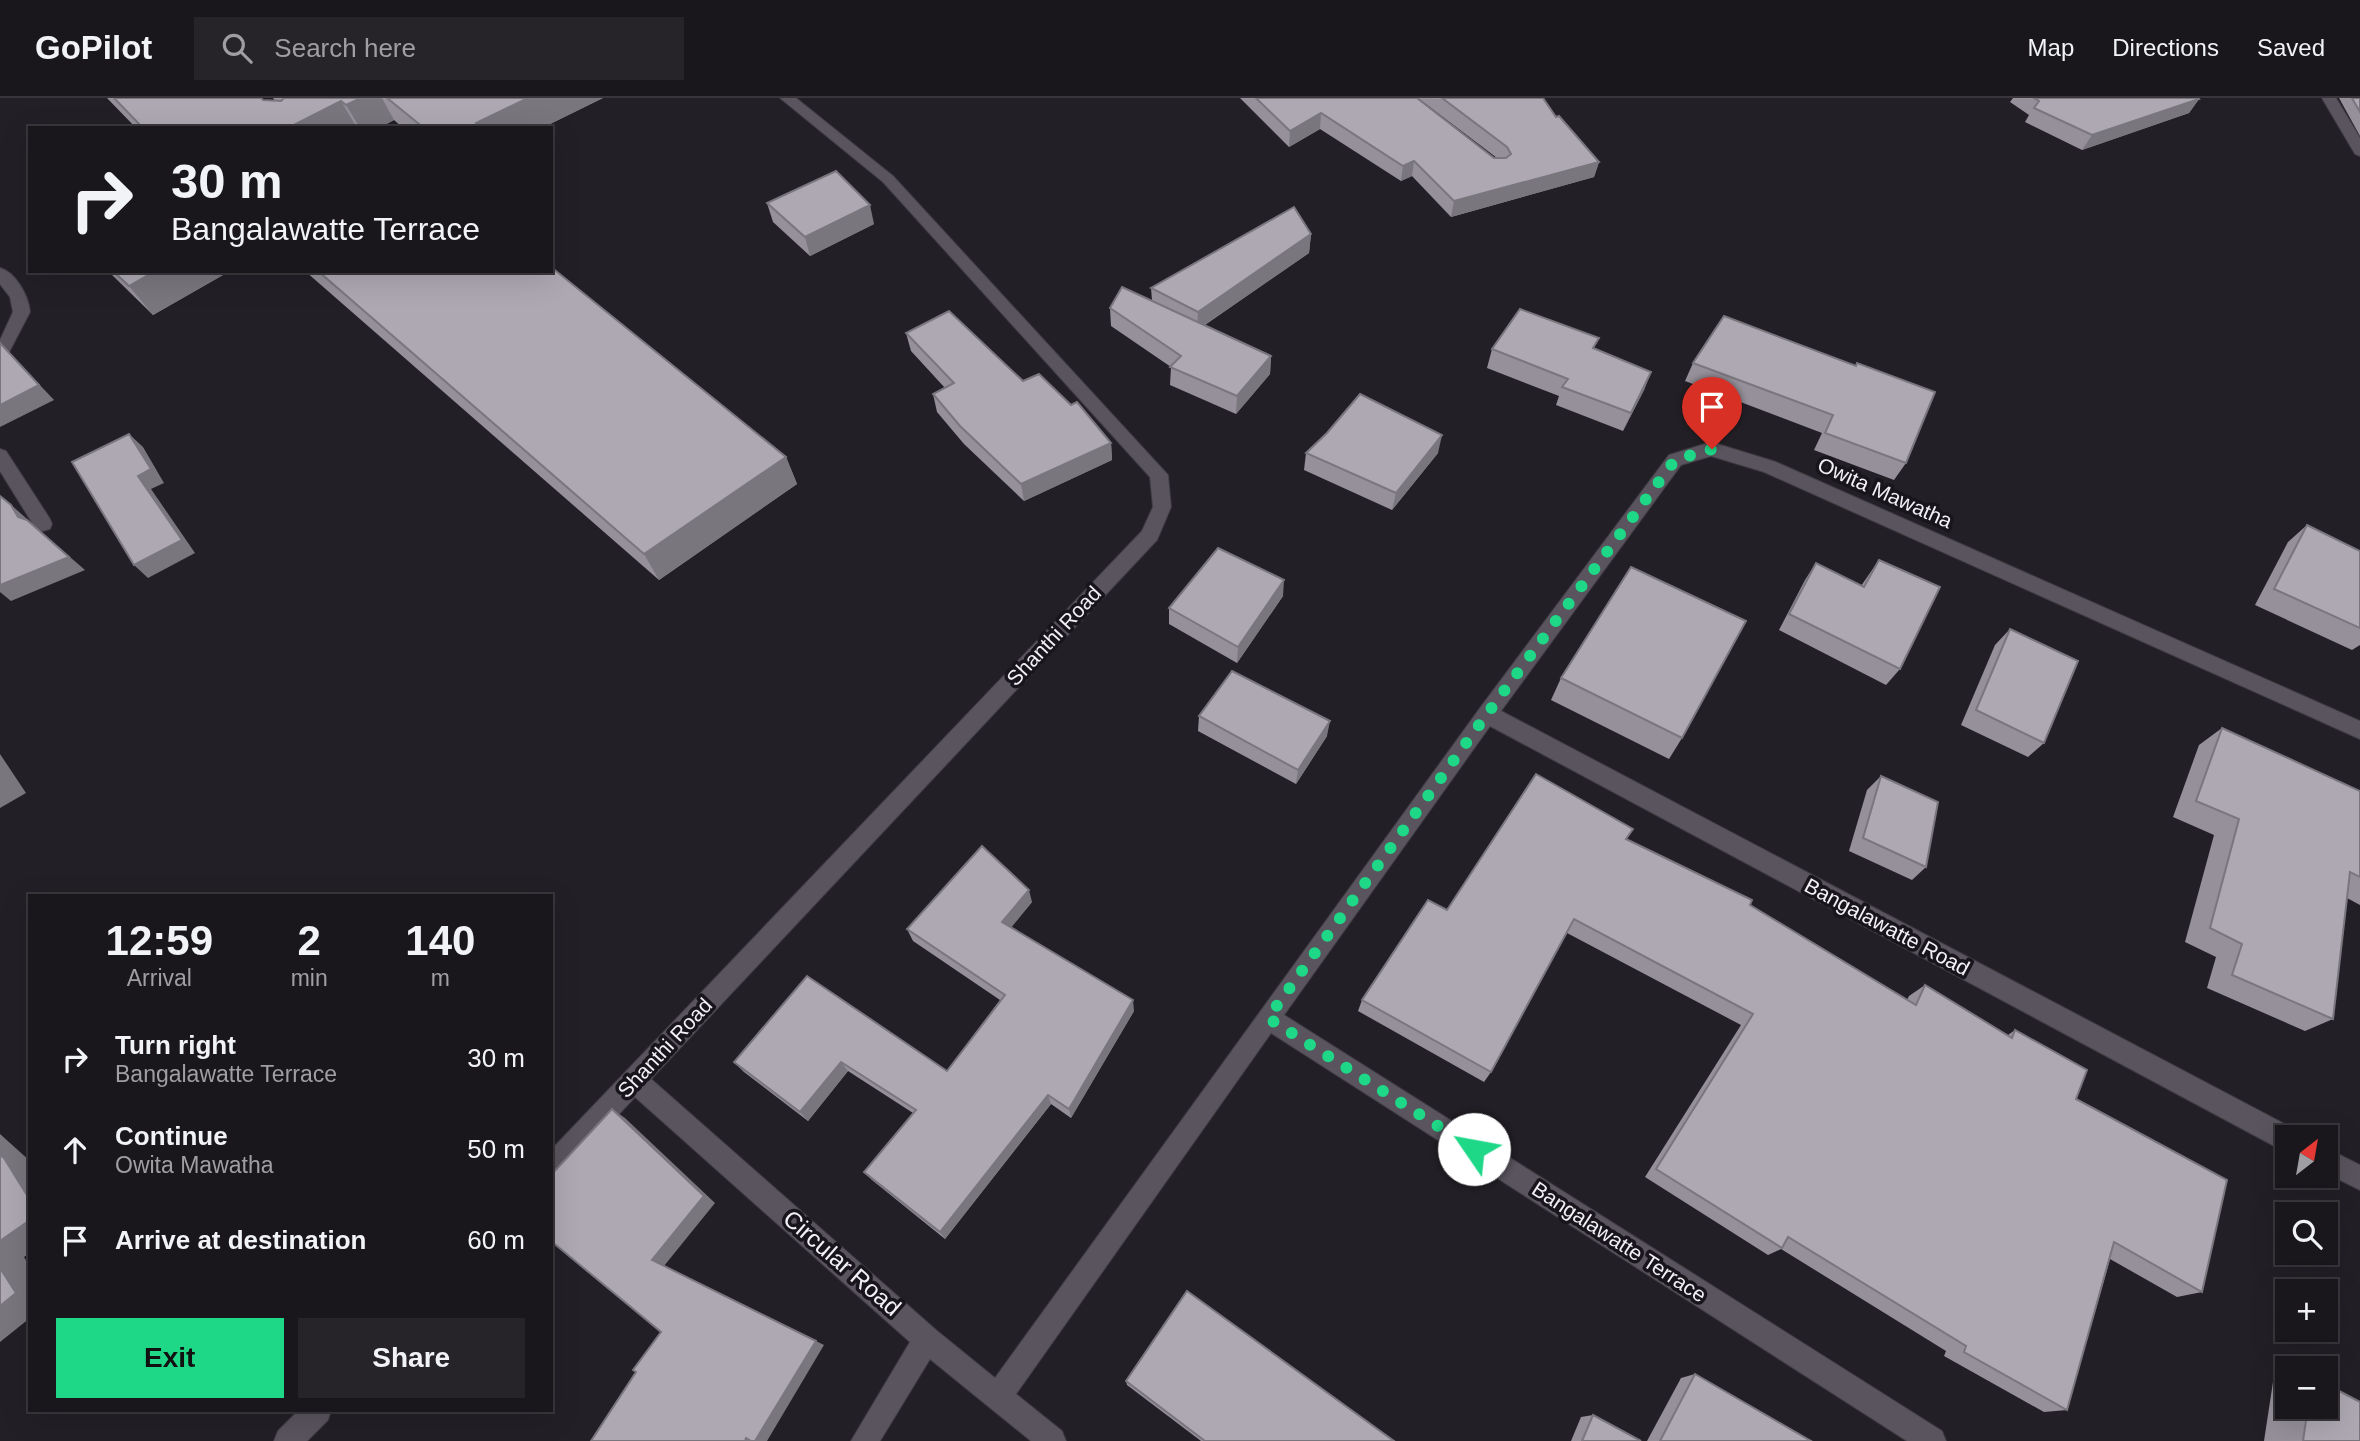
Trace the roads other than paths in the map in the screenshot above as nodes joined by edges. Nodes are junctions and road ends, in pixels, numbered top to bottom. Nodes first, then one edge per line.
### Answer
1 (787, 98) edge
2 (2329, 98) edge
3 (2360, 151) edge
4 (0, 273) edge
5 (0, 354) edge
6 (0, 456) edge
7 (44, 524) dead end
8 (1487, 714) junction
9 (2360, 730) edge
10 (1268, 1018) junction
11 (635, 1081) junction
12 (2275, 1133) edge
13 (553, 1166) edge
14 (2338, 1166) edge
15 (2360, 1178) edge
16 (927, 1339) junction
17 (997, 1398) junction
18 (316, 1412) edge
19 (288, 1441) edge
20 (865, 1441) edge
21 (1052, 1441) edge
22 (1932, 1441) edge

1 - 11 street, Shanthi Road
2 - 3 street
4 - 5 street
6 - 7 street
8 - 9 street, Owita Mawatha
8 - 10 street
8 - 12 street, Bangalawatte Road
10 - 17 street
10 - 22 street, Bangalawatte Terrace
11 - 13 street, Shanthi Road
11 - 16 street, Circular Road
14 - 15 street
16 - 17 street, Circular Road
16 - 20 street
17 - 21 street, Circular Road
18 - 19 street

